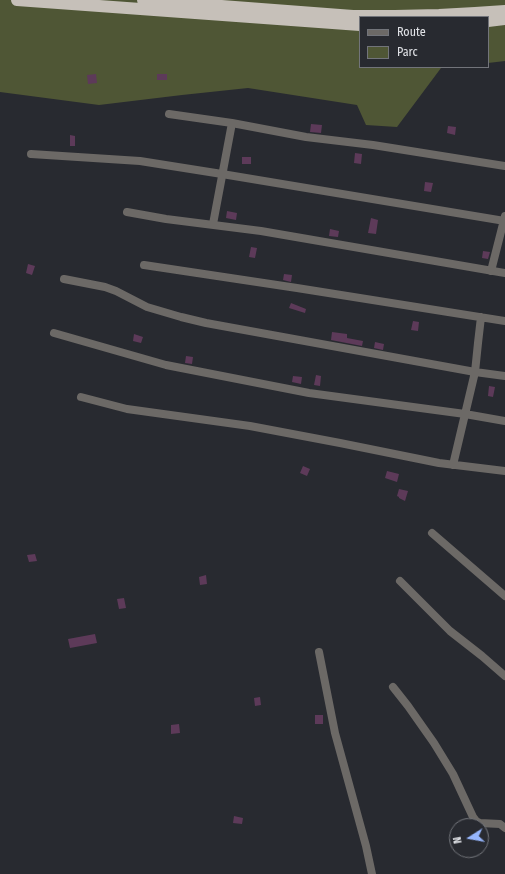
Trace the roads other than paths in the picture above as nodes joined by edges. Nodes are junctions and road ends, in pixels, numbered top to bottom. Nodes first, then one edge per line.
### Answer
1 (17, 0) edge
2 (143, 0) edge
3 (505, 11) edge
4 (505, 19) edge
5 (489, 21) edge
6 (359, 25) edge
7 (169, 114) dead end
8 (232, 123) junction
9 (31, 154) dead end
10 (505, 166) edge
11 (222, 174) junction
12 (127, 212) dead end
13 (505, 219) edge
14 (213, 224) junction
15 (144, 265) dead end
16 (491, 270) junction
17 (505, 273) edge
18 (64, 279) dead end
19 (481, 317) junction
20 (505, 321) edge
21 (54, 333) dead end
22 (475, 372) junction
23 (505, 376) edge
24 (81, 397) dead end
25 (465, 414) junction
26 (505, 421) edge
27 (453, 464) junction
28 (505, 471) edge
29 (432, 533) dead end
30 (400, 581) dead end
31 (505, 596) edge
32 (319, 652) dead end
33 (505, 676) edge
34 (393, 687) dead end
35 (505, 828) edge
36 (372, 874) edge

1 - 6 highway
2 - 3 highway
4 - 5 highway
7 - 8 street
8 - 10 street
8 - 11 street
9 - 11 street
11 - 13 street
11 - 14 street
12 - 14 street
13 - 16 street
14 - 16 street
15 - 19 street
16 - 17 street
18 - 22 street
19 - 20 street
19 - 22 street
21 - 25 street
22 - 23 street
22 - 25 street
24 - 27 street
25 - 26 street
25 - 27 street
27 - 28 street
29 - 31 street
30 - 33 street
32 - 36 street
34 - 35 street

